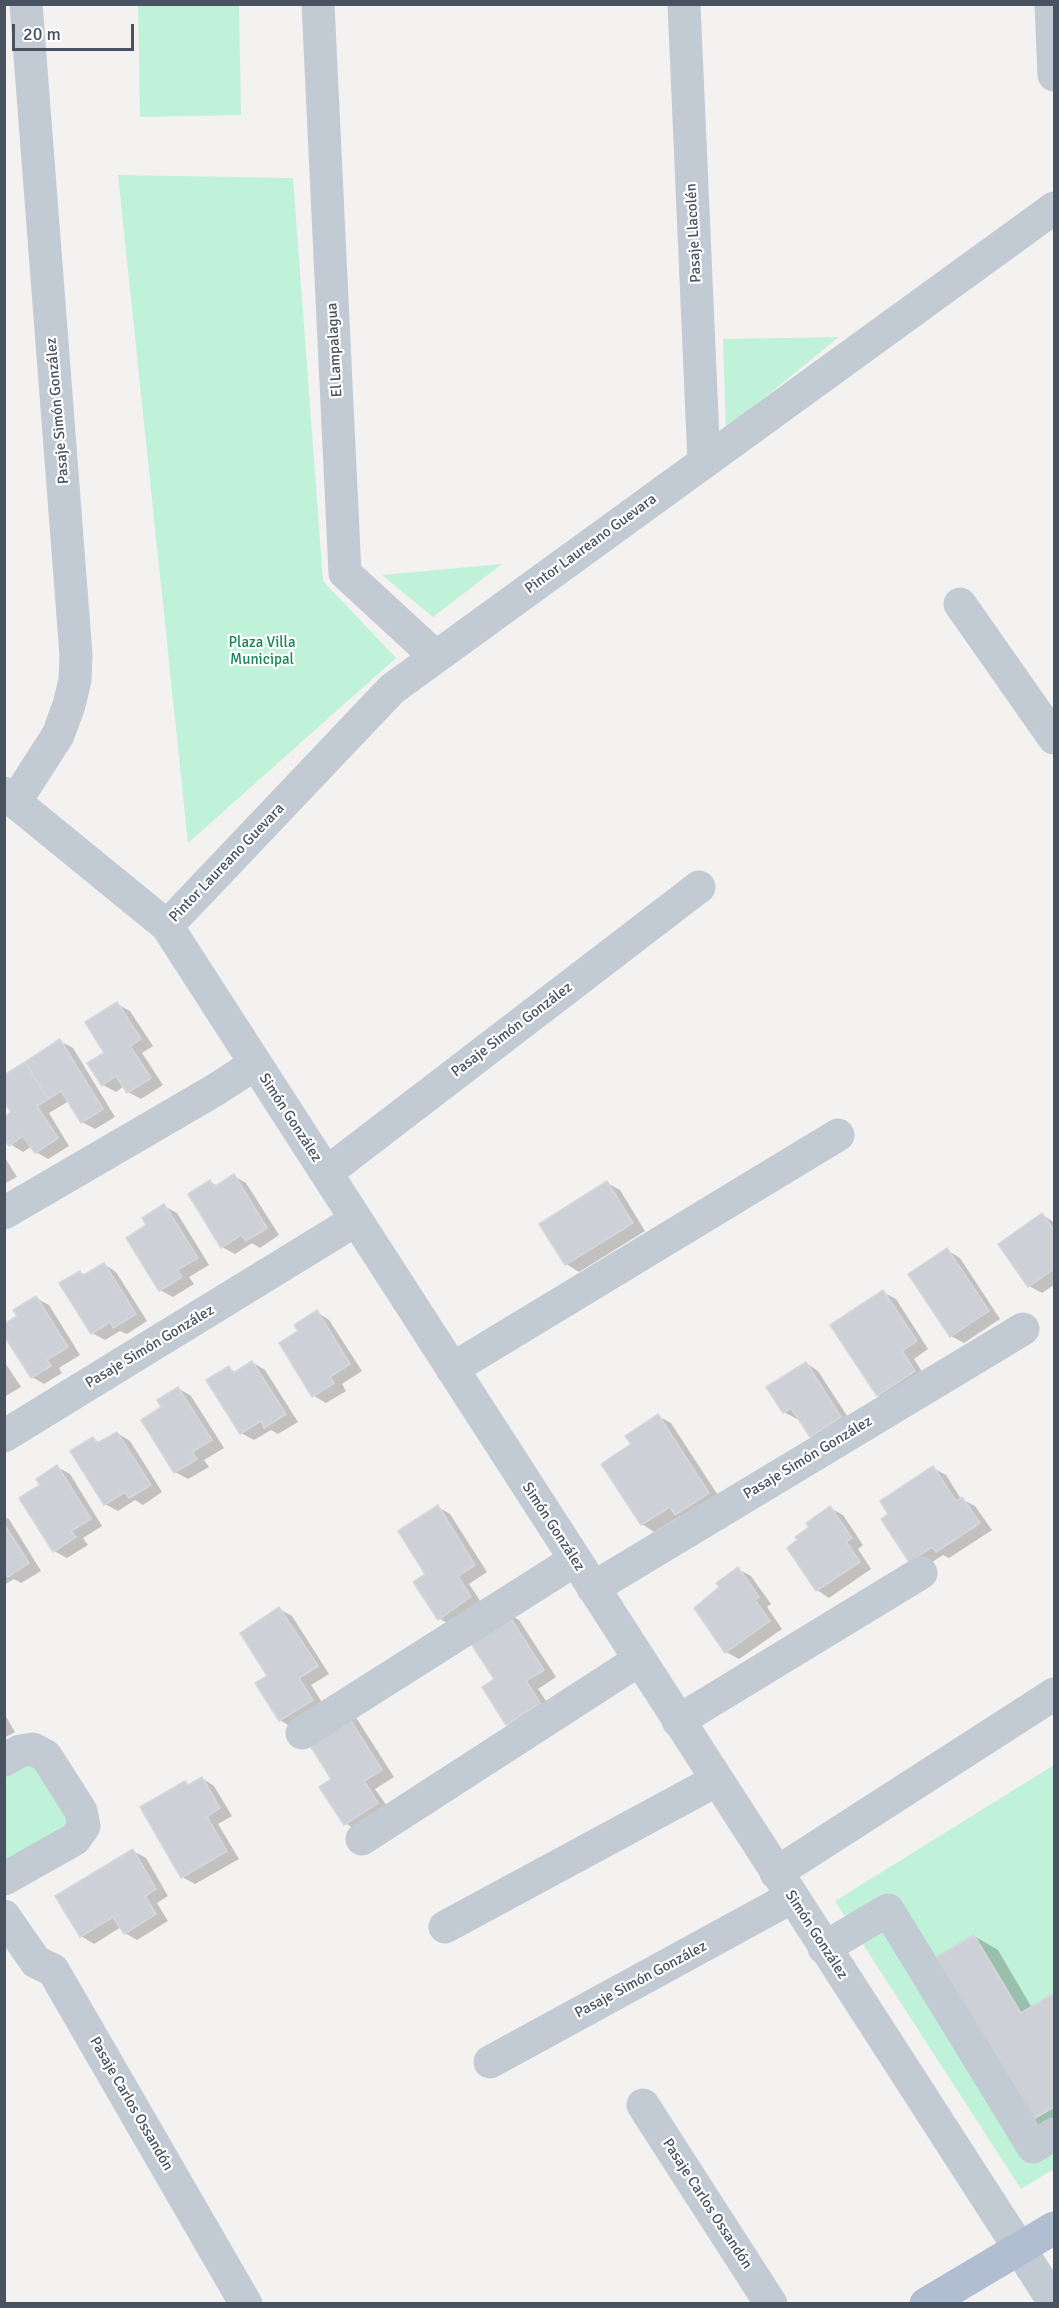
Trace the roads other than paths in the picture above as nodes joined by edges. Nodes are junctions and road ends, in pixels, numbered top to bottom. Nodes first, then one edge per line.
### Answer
1 (26, 4) edge
2 (318, 4) edge
3 (684, 4) edge
4 (1051, 4) edge
5 (1054, 75) edge
6 (1054, 208) edge
7 (704, 462) junction
8 (960, 604) dead end
9 (436, 657) junction
10 (1054, 738) edge
11 (10, 798) edge
12 (699, 887) dead end
13 (167, 926) junction
14 (255, 1064) junction
15 (838, 1136) dead end
16 (326, 1173) junction
17 (4, 1213) edge
18 (356, 1220) junction
19 (1023, 1329) dead end
20 (452, 1369) junction
21 (4, 1436) edge
22 (575, 1560) junction
23 (921, 1573) dead end
24 (593, 1588) junction
25 (639, 1660) junction
26 (1054, 1694) edge
27 (678, 1721) junction
28 (302, 1733) dead end
29 (4, 1760) edge
30 (717, 1780) junction
31 (362, 1839) dead end
32 (4, 1879) edge
33 (784, 1885) junction
34 (4, 1916) edge
35 (445, 1927) dead end
36 (824, 1948) junction
37 (490, 2062) dead end
38 (643, 2105) dead end
39 (1054, 2134) edge
40 (1054, 2228) edge
41 (1019, 2249) junction
42 (1054, 2302) edge
43 (246, 2304) edge
44 (771, 2304) edge
45 (926, 2304) edge

1 - 11 street, Pasaje Simón González
2 - 9 street, El Lampalagua
3 - 7 street, Pasaje Llacolén
4 - 5 street
6 - 7 street, Pintor Laureano Guevara
7 - 9 street, Pintor Laureano Guevara
8 - 10 street
9 - 13 street, Pintor Laureano Guevara
11 - 13 street, Simón González
12 - 16 street, Pasaje Simón González
13 - 14 street, Simón González
14 - 16 street, Simón González
14 - 17 street
15 - 20 street
16 - 18 street, Simón González
18 - 20 street, Simón González
18 - 21 street, Pasaje Simón González
19 - 24 street, Pasaje Simón González
20 - 22 street, Simón González
22 - 24 street, Simón González
22 - 28 street
23 - 27 street
24 - 25 street, Simón González
25 - 27 street, Simón González
25 - 31 street
26 - 33 street, Pasaje Simón González
27 - 30 street, Simón González
29 - 32 street
30 - 33 street, Simón González
30 - 35 street
33 - 36 street, Simón González
33 - 37 street, Pasaje Simón González
34 - 43 street, Pasaje Carlos Ossandón
36 - 39 street
36 - 41 street, Simón González
38 - 44 street, Pasaje Carlos Ossandón
40 - 41 main road
41 - 42 street, Simón González
41 - 45 main road

